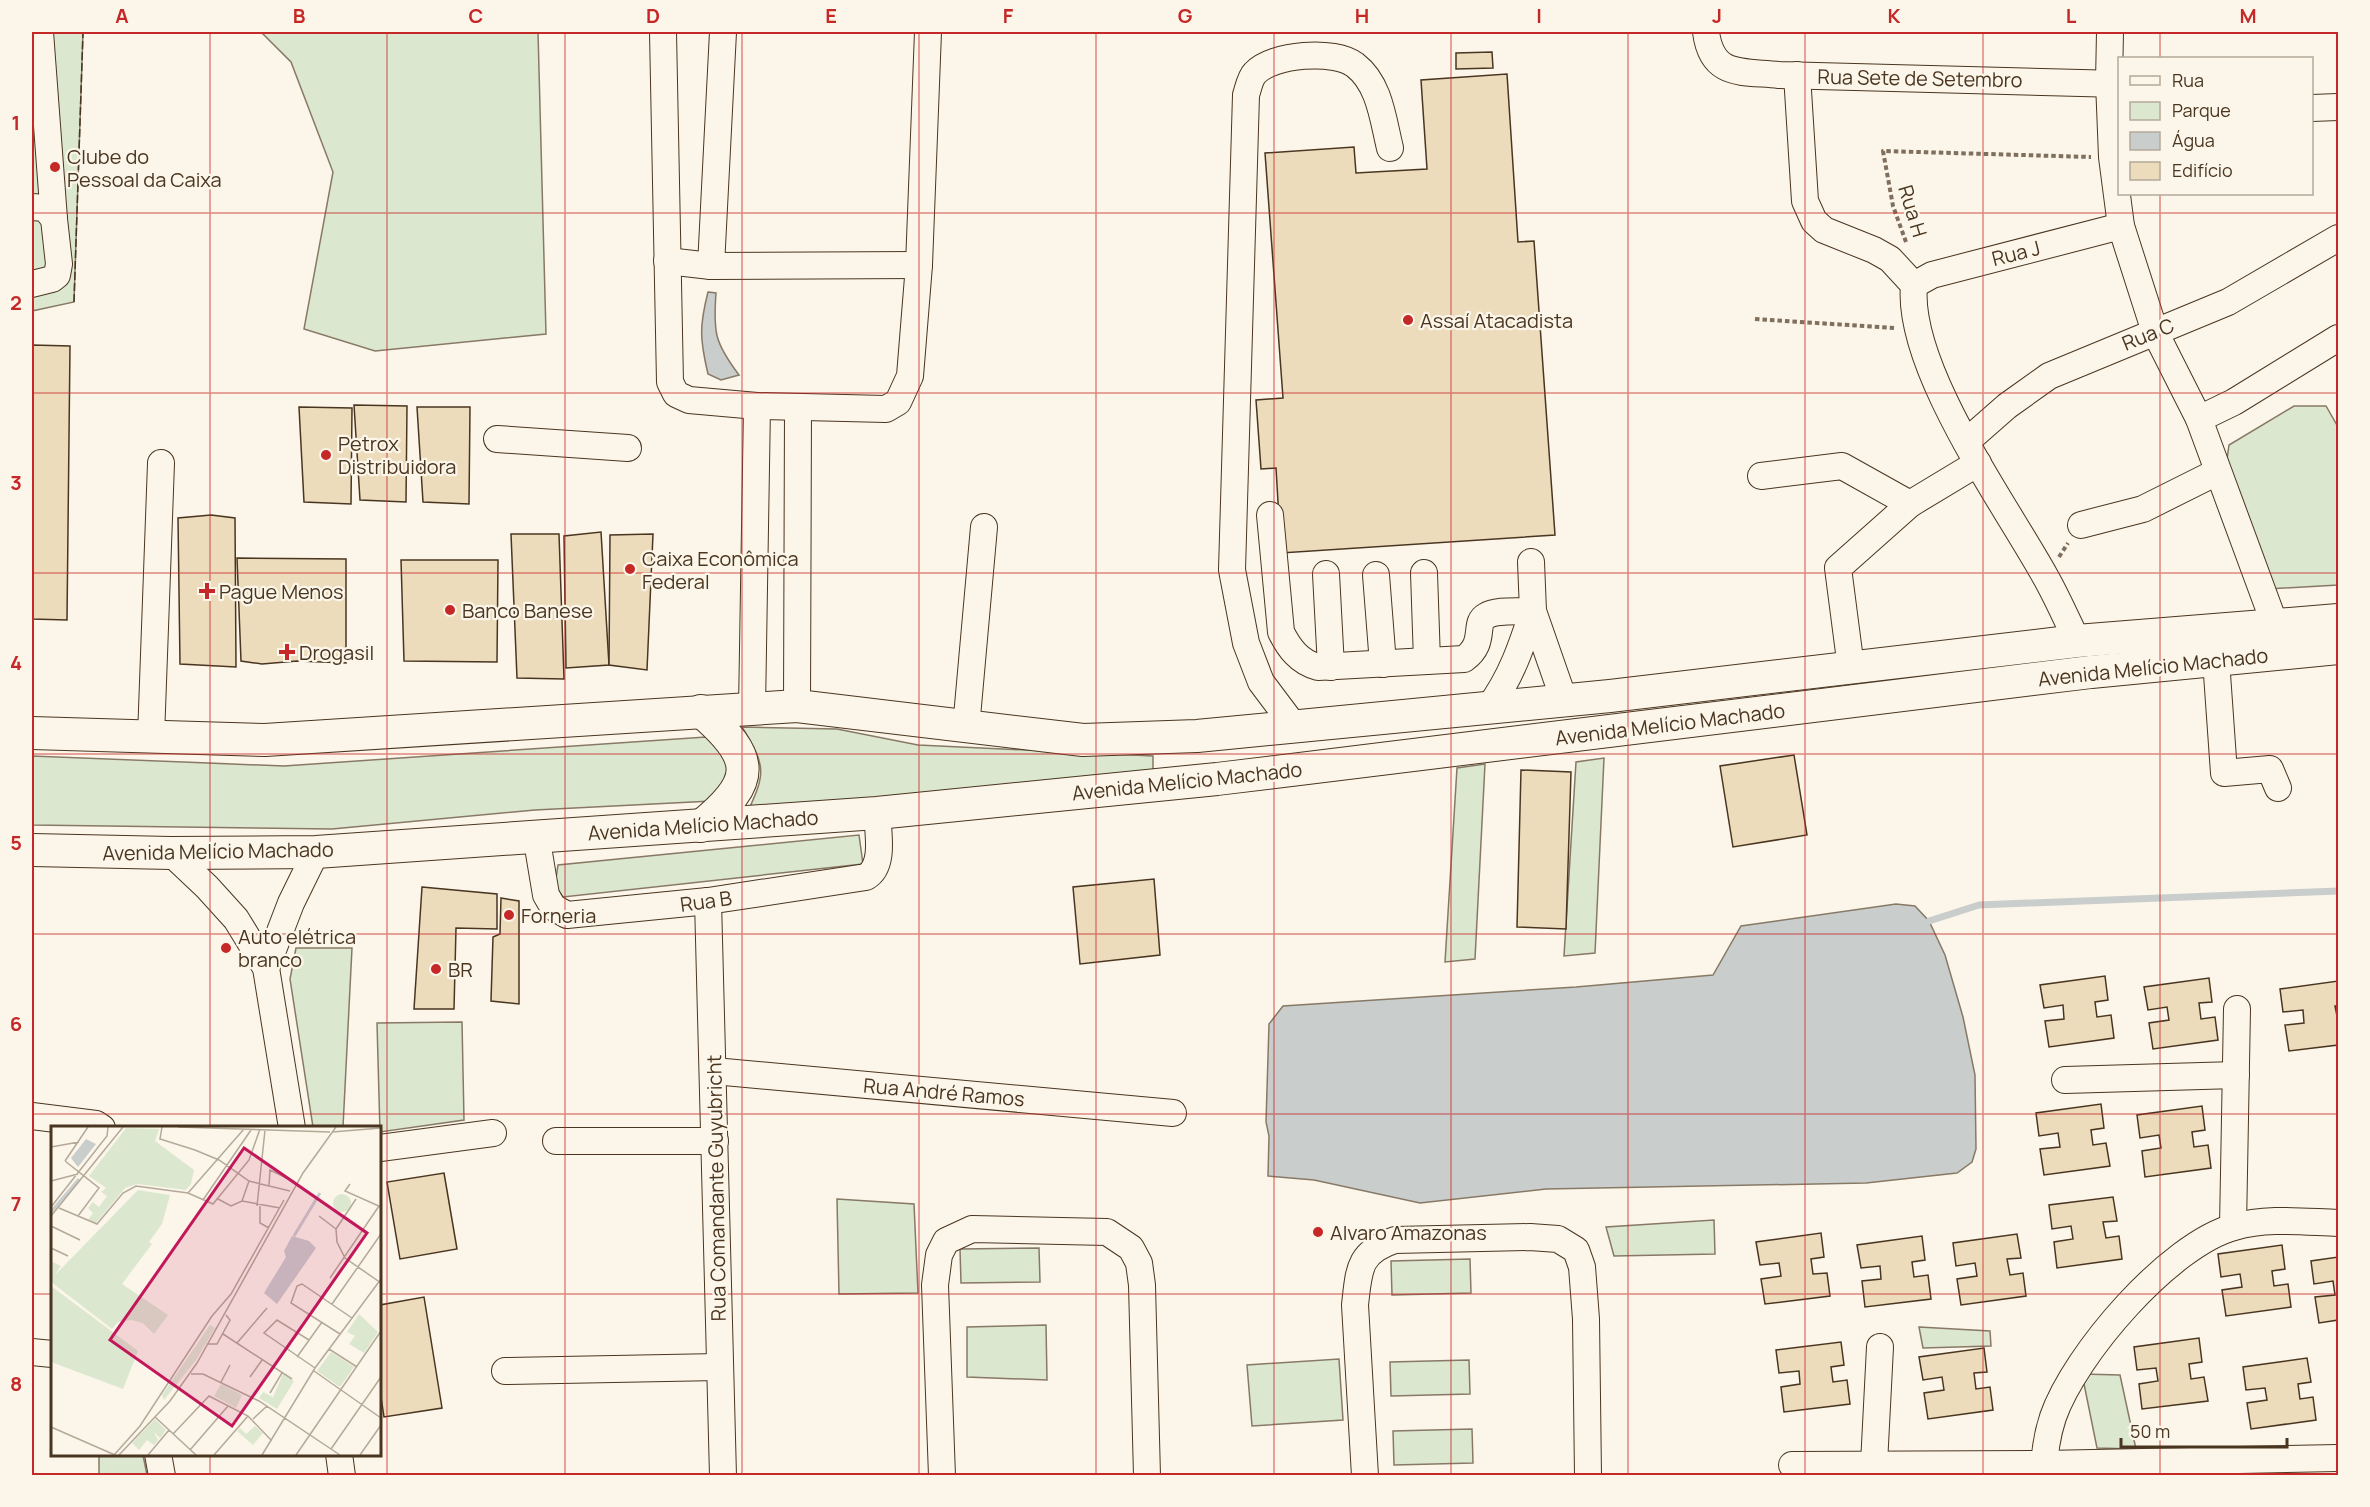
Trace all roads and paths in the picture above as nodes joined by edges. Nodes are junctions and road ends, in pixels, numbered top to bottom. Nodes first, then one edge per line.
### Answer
1 (40, 32) edge
2 (663, 32) edge
3 (723, 32) edge
4 (928, 32) edge
5 (1707, 32) edge
6 (2110, 32) edge
7 (1797, 75) junction
8 (2114, 83) edge
9 (2338, 106) edge
10 (2313, 108) edge
11 (1390, 148) dead end
12 (2112, 157) junction
13 (43, 213) edge
14 (2121, 226) junction
15 (2338, 238) edge
16 (667, 261) junction
17 (919, 265) junction
18 (711, 266) junction
19 (1917, 282) junction
20 (32, 284) edge
21 (1755, 319) dead end
22 (1919, 329) junction
23 (2155, 332) junction
24 (2338, 338) edge
25 (757, 406) junction
26 (798, 408) junction
27 (2199, 418) junction
28 (497, 439) dead end
29 (628, 448) dead end
30 (1972, 452) junction
31 (161, 463) dead end
32 (2217, 472) junction
33 (1761, 476) dead end
34 (1910, 504) junction
35 (1270, 515) dead end
36 (2081, 525) joint
37 (984, 527) dead end
38 (1531, 562) dead end
39 (1424, 573) dead end
40 (1326, 574) dead end
41 (1376, 575) dead end
42 (2045, 577) junction
43 (1533, 611) junction
44 (2338, 620) edge
45 (2275, 625) junction
46 (2077, 641) junction
47 (2338, 648) edge
48 (2216, 660) junction
49 (1427, 662) junction
50 (1383, 664) junction
51 (1331, 667) junction
52 (1851, 668) junction
53 (1564, 700) junction
54 (797, 706) junction
55 (1489, 707) junction
56 (752, 709) junction
57 (701, 711) junction
58 (1294, 726) junction
59 (966, 728) junction
60 (32, 733) edge
61 (151, 737) junction
62 (2278, 788) dead end
63 (877, 813) junction
64 (701, 826) junction
65 (536, 835) junction
66 (32, 850) edge
67 (316, 852) junction
68 (171, 854) junction
69 (708, 901) junction
70 (266, 968) junction
71 (2237, 1009) dead end
72 (714, 1071) junction
73 (2236, 1075) junction
74 (2065, 1080) dead end
75 (1173, 1113) dead end
76 (32, 1116) edge
77 (99, 1126) edge
78 (292, 1126) edge
79 (493, 1132) dead end
80 (556, 1141) dead end
81 (715, 1142) junction
82 (381, 1148) edge
83 (2338, 1223) edge
84 (2233, 1227) junction
85 (1880, 1347) dead end
86 (32, 1352) edge
87 (51, 1354) edge
88 (719, 1367) junction
89 (505, 1371) dead end
90 (158, 1456) edge
91 (339, 1456) edge
92 (2338, 1458) edge
93 (1874, 1464) junction
94 (1792, 1465) dead end
95 (2044, 1470) edge
96 (162, 1476) edge
97 (342, 1476) edge
98 (723, 1476) edge
99 (942, 1476) edge
100 (1147, 1476) edge
101 (1365, 1476) edge
102 (1588, 1476) edge

1 - 13 street
2 - 16 street
3 - 18 street
4 - 17 street
5 - 7 street, Rua Sete de Setembro
6 - 8 street
7 - 8 street, Rua Sete de Setembro
7 - 19 street
8 - 12 street
9 - 10 street
11 - 58 street
12 - 14 street
12 - 19 path, Rua H
13 - 20 street
14 - 19 street, Rua J
14 - 23 street
15 - 23 street, Rua C
16 - 18 street
16 - 25 street
17 - 18 street
17 - 26 street
19 - 22 street
21 - 22 path
22 - 30 street
23 - 27 street
23 - 30 street, Rua C
24 - 27 street
25 - 26 street
25 - 56 street
26 - 54 street
27 - 32 street
28 - 29 street
30 - 34 street, Rua C
30 - 42 street
31 - 61 street
32 - 36 street
32 - 45 street
33 - 34 street
34 - 52 street, Rua C
35 - 51 street
36 - 42 path
37 - 59 street
38 - 43 street
39 - 49 street
40 - 51 street
41 - 50 street
42 - 46 street
43 - 49 street
43 - 53 street
43 - 55 street
44 - 45 main road, Avenida Melício Machado
45 - 46 main road, Avenida Melício Machado
46 - 52 main road, Avenida Melício Machado
47 - 48 main road, Avenida Melício Machado
48 - 62 street
48 - 63 main road, Avenida Melício Machado
49 - 50 street
50 - 51 street
52 - 53 main road, Avenida Melício Machado
53 - 55 main road, Avenida Melício Machado
54 - 56 main road, Avenida Melício Machado
54 - 59 main road, Avenida Melício Machado
55 - 58 main road, Avenida Melício Machado
56 - 57 main road, Avenida Melício Machado
57 - 61 main road, Avenida Melício Machado
57 - 64 main road
58 - 59 main road, Avenida Melício Machado
60 - 61 main road, Avenida Melício Machado
63 - 64 main road, Avenida Melício Machado
63 - 69 street, Rua B
64 - 65 main road, Avenida Melício Machado
65 - 67 main road, Avenida Melício Machado
65 - 69 street, Rua B
66 - 68 main road, Avenida Melício Machado
67 - 68 main road, Avenida Melício Machado
67 - 70 street
68 - 70 street
69 - 72 street, Rua Comandante Guyubricht
70 - 78 street
71 - 73 street
72 - 75 street, Rua André Ramos
72 - 81 street, Rua Comandante Guyubricht
73 - 74 street
73 - 84 street
76 - 77 street
79 - 82 street
80 - 81 street
81 - 88 street, Rua Comandante Guyubricht
83 - 84 street
84 - 95 street
85 - 93 street
86 - 87 street
88 - 89 street
88 - 98 street, Rua Comandante Guyubricht
90 - 96 street
91 - 97 street
92 - 95 street
93 - 94 street
93 - 95 street
99 - 100 street
101 - 102 street

